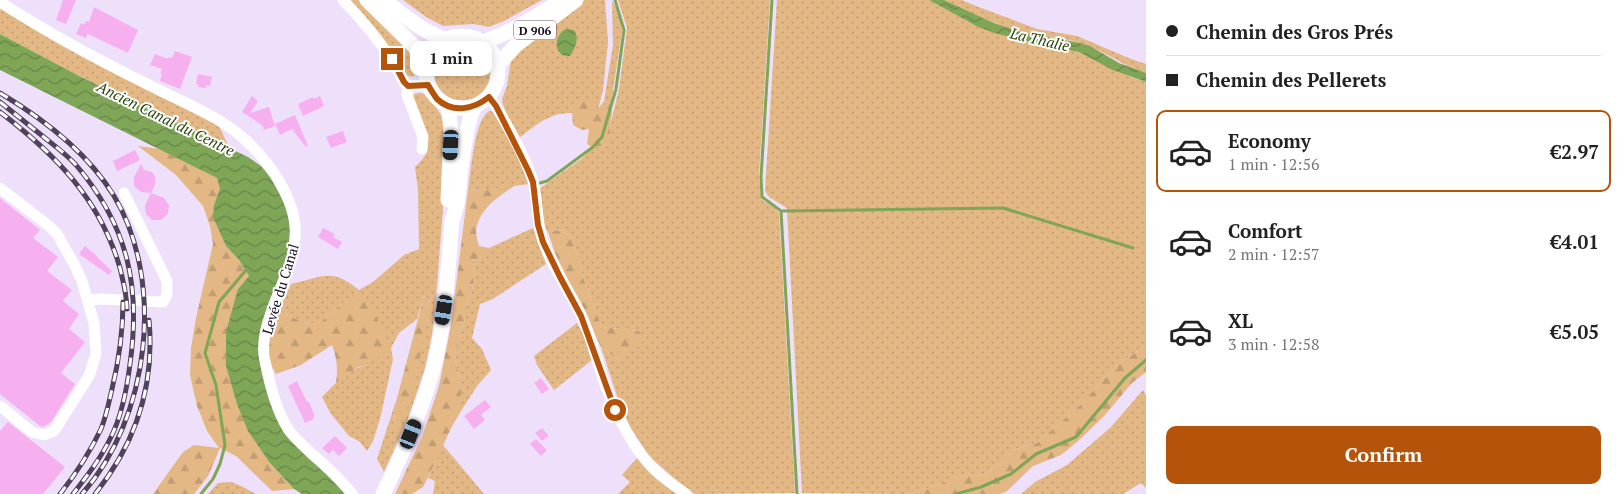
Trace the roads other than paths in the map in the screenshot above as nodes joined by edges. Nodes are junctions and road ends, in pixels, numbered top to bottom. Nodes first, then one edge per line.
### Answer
1 (343, 0) edge
2 (367, 0) edge
3 (384, 0) edge
4 (561, 0) edge
5 (576, 0) edge
6 (0, 2) edge
7 (448, 40) junction
8 (482, 42) junction
9 (427, 62) junction
10 (498, 65) junction
11 (428, 85) junction
12 (408, 86) junction
13 (489, 97) junction
14 (448, 106) junction
15 (474, 107) junction
16 (422, 149) dead end
17 (0, 188) edge
18 (124, 193) dead end
19 (452, 221) junction
20 (88, 300) junction
21 (0, 406) edge
22 (352, 494) edge
23 (383, 494) edge
24 (686, 494) edge

1 - 12 street
2 - 9 main road
3 - 7 main road
4 - 8 main road, D 906
5 - 10 main road, D 906
6 - 22 street, Levée du Canal
7 - 8 main road
7 - 9 main road
8 - 10 main road
9 - 11 main road
10 - 13 main road
11 - 12 street
11 - 14 main road
12 - 16 street
13 - 15 main road
13 - 24 street
14 - 15 main road
14 - 19 main road
15 - 19 main road
17 - 20 street
18 - 20 street
19 - 23 main road
20 - 21 street

